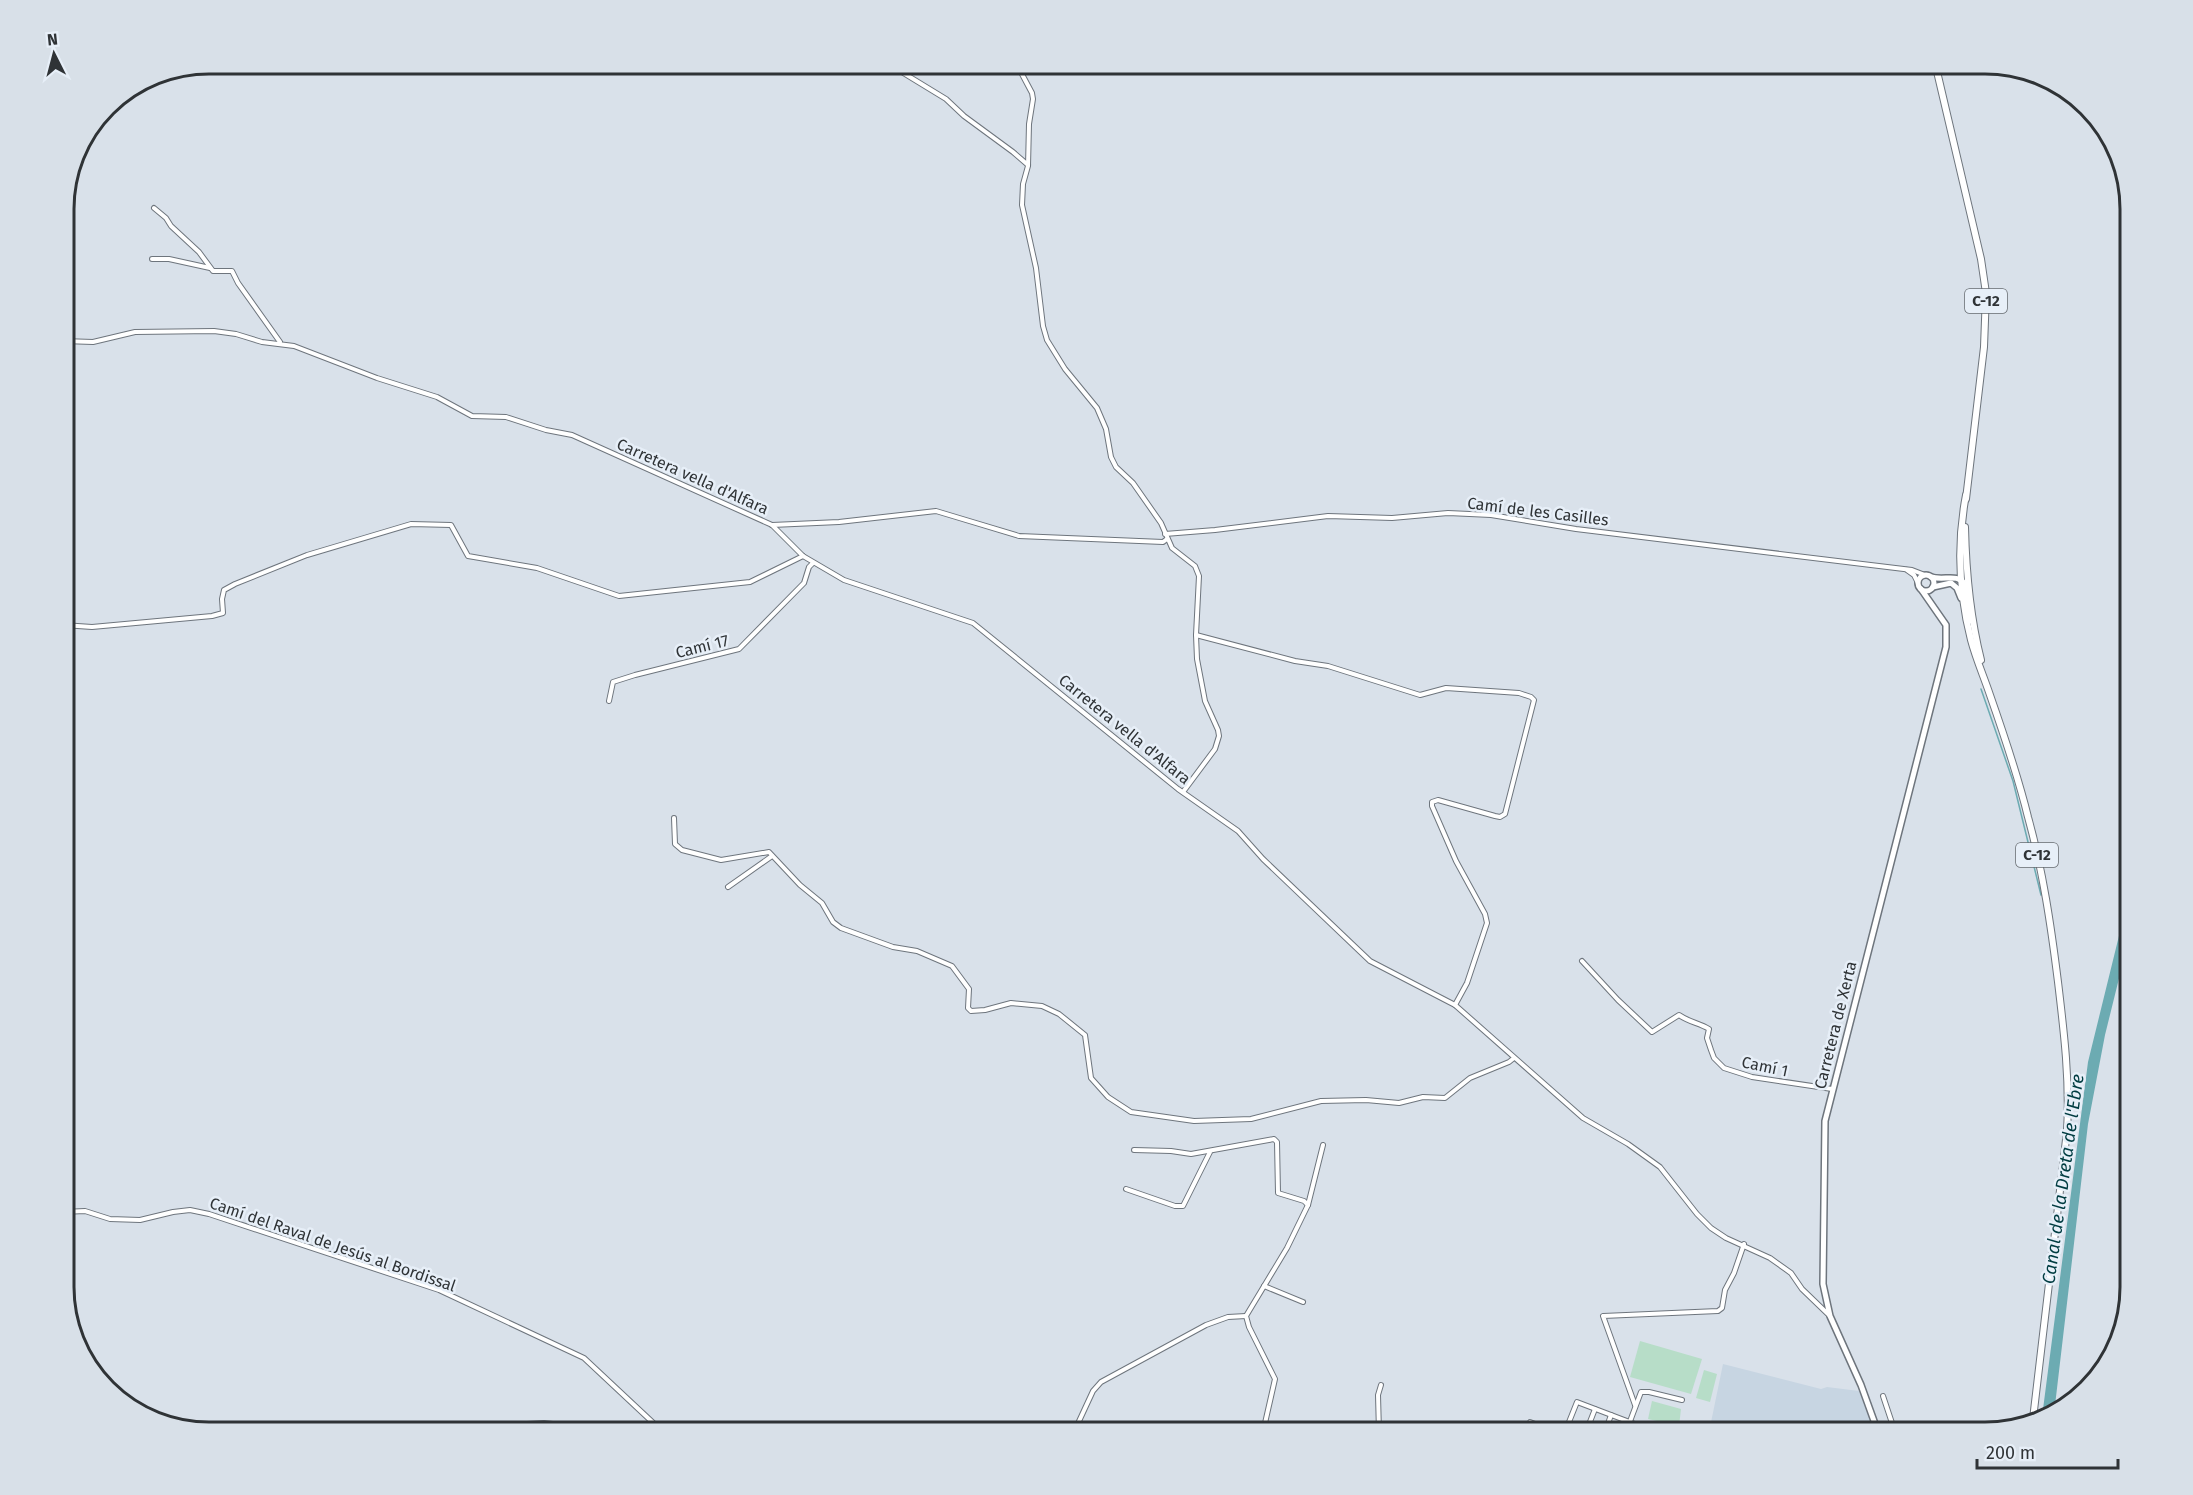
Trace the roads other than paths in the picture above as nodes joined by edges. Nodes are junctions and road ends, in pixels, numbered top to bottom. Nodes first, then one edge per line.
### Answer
1 (904, 74) edge
2 (1022, 74) edge
3 (1938, 74) edge
4 (1028, 166) junction
5 (154, 208) dead end
6 (152, 259) dead end
7 (211, 268) junction
8 (74, 341) edge
9 (280, 343) junction
10 (1966, 495) junction
11 (1962, 514) junction
12 (772, 525) junction
13 (1166, 537) junction
14 (1965, 542) junction
15 (803, 556) junction
16 (813, 564) junction
17 (1907, 570) junction
18 (1928, 576) junction
19 (1962, 579) junction
20 (1953, 580) junction
21 (1919, 586) junction
22 (1932, 588) junction
23 (1934, 605) junction
24 (1972, 623) junction
25 (74, 626) edge
26 (1196, 635) junction
27 (1971, 639) junction
28 (1989, 692) junction
29 (609, 701) dead end
30 (1183, 792) junction
31 (674, 818) dead end
32 (772, 856) junction
33 (728, 887) dead end
34 (1582, 961) dead end
35 (1455, 1005) junction
36 (1514, 1058) junction
37 (1832, 1089) junction
38 (1323, 1145) dead end
39 (1134, 1150) dead end
40 (1210, 1152) junction
41 (1126, 1189) dead end
42 (1308, 1205) junction
43 (74, 1212) edge
44 (1744, 1244) junction
45 (1264, 1286) junction
46 (1303, 1302) dead end
47 (1246, 1316) junction
48 (1830, 1316) junction
49 (1381, 1385) dead end
50 (1883, 1396) dead end
51 (1682, 1400) dead end
52 (1635, 1405) junction
53 (1595, 1409) junction
54 (2034, 1412) edge
55 (1611, 1415) junction
56 (652, 1422) edge
57 (1079, 1422) edge
58 (1265, 1422) edge
59 (1379, 1422) edge
60 (1569, 1422) edge
61 (1590, 1422) edge
62 (1609, 1422) edge
63 (1629, 1422) joint
64 (1874, 1422) edge
65 (1892, 1422) edge

1 - 4 street
2 - 4 street
3 - 10 main road, C-12
4 - 13 street
5 - 7 street
6 - 7 street
7 - 9 street
8 - 9 street, Carretera vella d'Alfara
9 - 12 street, Carretera vella d'Alfara
10 - 11 main road, C-12
10 - 14 main road, C-12
11 - 19 main road, C-12
11 - 20 main road
12 - 13 street, Camí de les Casilles
12 - 15 street, Carretera vella d'Alfara
13 - 17 street, Camí de les Casilles
13 - 26 street
14 - 19 main road
14 - 24 main road, C-12
15 - 16 street, Carretera vella d'Alfara
15 - 25 street
16 - 29 street, Camí 17
16 - 30 street, Carretera vella d'Alfara
17 - 18 street, Camí de les Casilles
17 - 21 street
18 - 20 main road
18 - 21 main road
18 - 22 main road
19 - 20 main road
19 - 24 main road
19 - 27 main road, C-12
20 - 22 main road
20 - 27 main road
21 - 22 main road
21 - 23 main road
22 - 23 main road
23 - 37 main road, Carretera de Xerta
24 - 28 main road, C-12
26 - 30 street
26 - 35 street
27 - 28 main road, C-12
28 - 54 main road, C-12
30 - 35 street, Carretera vella d'Alfara
31 - 32 street
32 - 33 street
32 - 36 street
34 - 37 street, Camí 1
35 - 36 street, Carretera vella d'Alfara
36 - 44 street, Carretera vella d'Alfara
37 - 48 main road, Carretera de Xerta
38 - 42 street
39 - 40 street
40 - 41 street
40 - 42 street
42 - 45 street
43 - 56 street, Camí del Raval de Jesús al Bordissal
44 - 48 street, Carretera vella d'Alfara
44 - 52 street
45 - 46 street
45 - 47 street
47 - 57 street
47 - 58 street
48 - 64 main road, Carretera de Xerta
49 - 59 street
50 - 65 street
51 - 52 street
52 - 63 street
53 - 55 street
53 - 60 street
53 - 61 street
55 - 62 street
55 - 63 street

